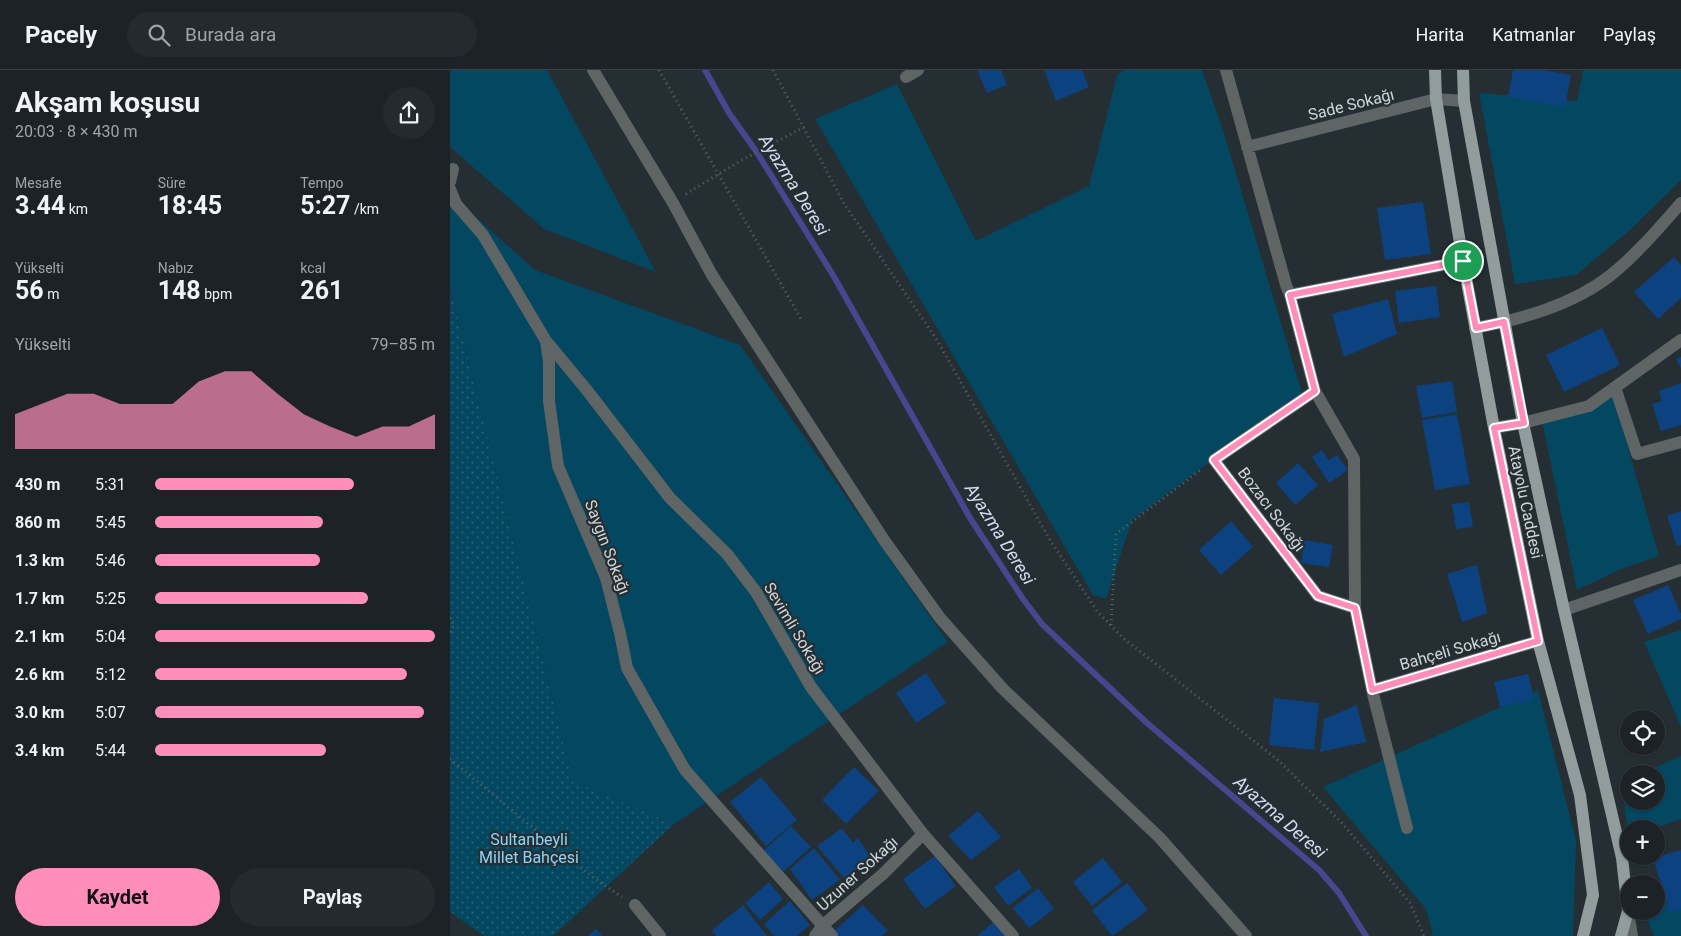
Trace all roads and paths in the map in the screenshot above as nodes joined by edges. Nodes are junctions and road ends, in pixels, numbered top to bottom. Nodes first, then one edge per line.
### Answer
1 (593, 70) edge
2 (659, 70) edge
3 (773, 70) edge
4 (918, 70) edge
5 (1226, 70) edge
6 (1435, 70) edge
7 (1463, 70) edge
8 (906, 77) dead end
9 (1436, 99) junction
10 (1464, 101) junction
11 (804, 127) junction
12 (1247, 147) junction
13 (718, 174) junction
14 (450, 189) edge
15 (673, 202) junction
16 (1681, 203) edge
17 (1463, 261) junction
18 (1290, 295) junction
19 (801, 319) dead end
20 (1504, 322) junction
21 (1476, 328) junction
22 (1681, 340) edge
23 (546, 341) junction
24 (1615, 388) junction
25 (1315, 391) junction
26 (1524, 423) junction
27 (1494, 428) junction
28 (1681, 442) edge
29 (1214, 460) junction
30 (1681, 570) edge
31 (1355, 608) junction
32 (1564, 610) junction
33 (450, 618) edge
34 (1111, 625) junction
35 (450, 633) edge
36 (1538, 641) junction
37 (1372, 690) junction
38 (450, 759) edge
39 (1407, 828) dead end
40 (923, 834) junction
41 (1624, 875) edge
42 (635, 905) joint
43 (1625, 920) edge
44 (1630, 920) edge
45 (824, 926) junction
46 (660, 936) edge
47 (814, 936) edge
48 (832, 936) edge
49 (1013, 936) edge
50 (1246, 936) edge
51 (1424, 936) edge
52 (1583, 936) edge
53 (1621, 936) edge
54 (1632, 936) edge

1 - 15 street
2 - 13 path
3 - 11 path
4 - 8 street
5 - 12 street
6 - 9 main road, Atayolu Caddesi
7 - 10 main road, Atayolu Caddesi
9 - 10 street, Sade Sokağı
9 - 12 street, Sade Sokağı
9 - 17 main road, Atayolu Caddesi
10 - 20 main road, Atayolu Caddesi
11 - 13 path
11 - 34 path
12 - 18 street
13 - 15 path
13 - 19 path
14 - 23 street, Saygın Sokağı
15 - 50 street
16 - 20 street
17 - 18 street
17 - 21 main road, Atayolu Caddesi
18 - 25 street
20 - 21 street
20 - 26 main road, Atayolu Caddesi
21 - 27 main road, Atayolu Caddesi
22 - 24 street
23 - 40 street, Sevimli Sokağı
23 - 45 street, Saygın Sokağı
24 - 26 street
24 - 28 street
25 - 29 street, Bozacı Sokağı
25 - 31 street
26 - 27 street
26 - 32 main road, Atayolu Caddesi
27 - 36 main road, Atayolu Caddesi
29 - 31 street, Bozacı Sokağı
29 - 34 path
30 - 32 street
31 - 37 street
32 - 41 main road, Atayolu Caddesi
33 - 35 path
34 - 51 path
36 - 37 street, Bahçeli Sokağı
36 - 52 main road, Atayolu Caddesi
37 - 39 street
38 - 42 path
40 - 45 street, Uzuner Sokağı
40 - 49 street, Sevimli Sokağı
42 - 46 street
43 - 53 main road, Atayolu Caddesi
44 - 54 street, Atayolu Caddesi
45 - 47 street, Uzuner Sokağı
45 - 48 street, Saygın Sokağı

